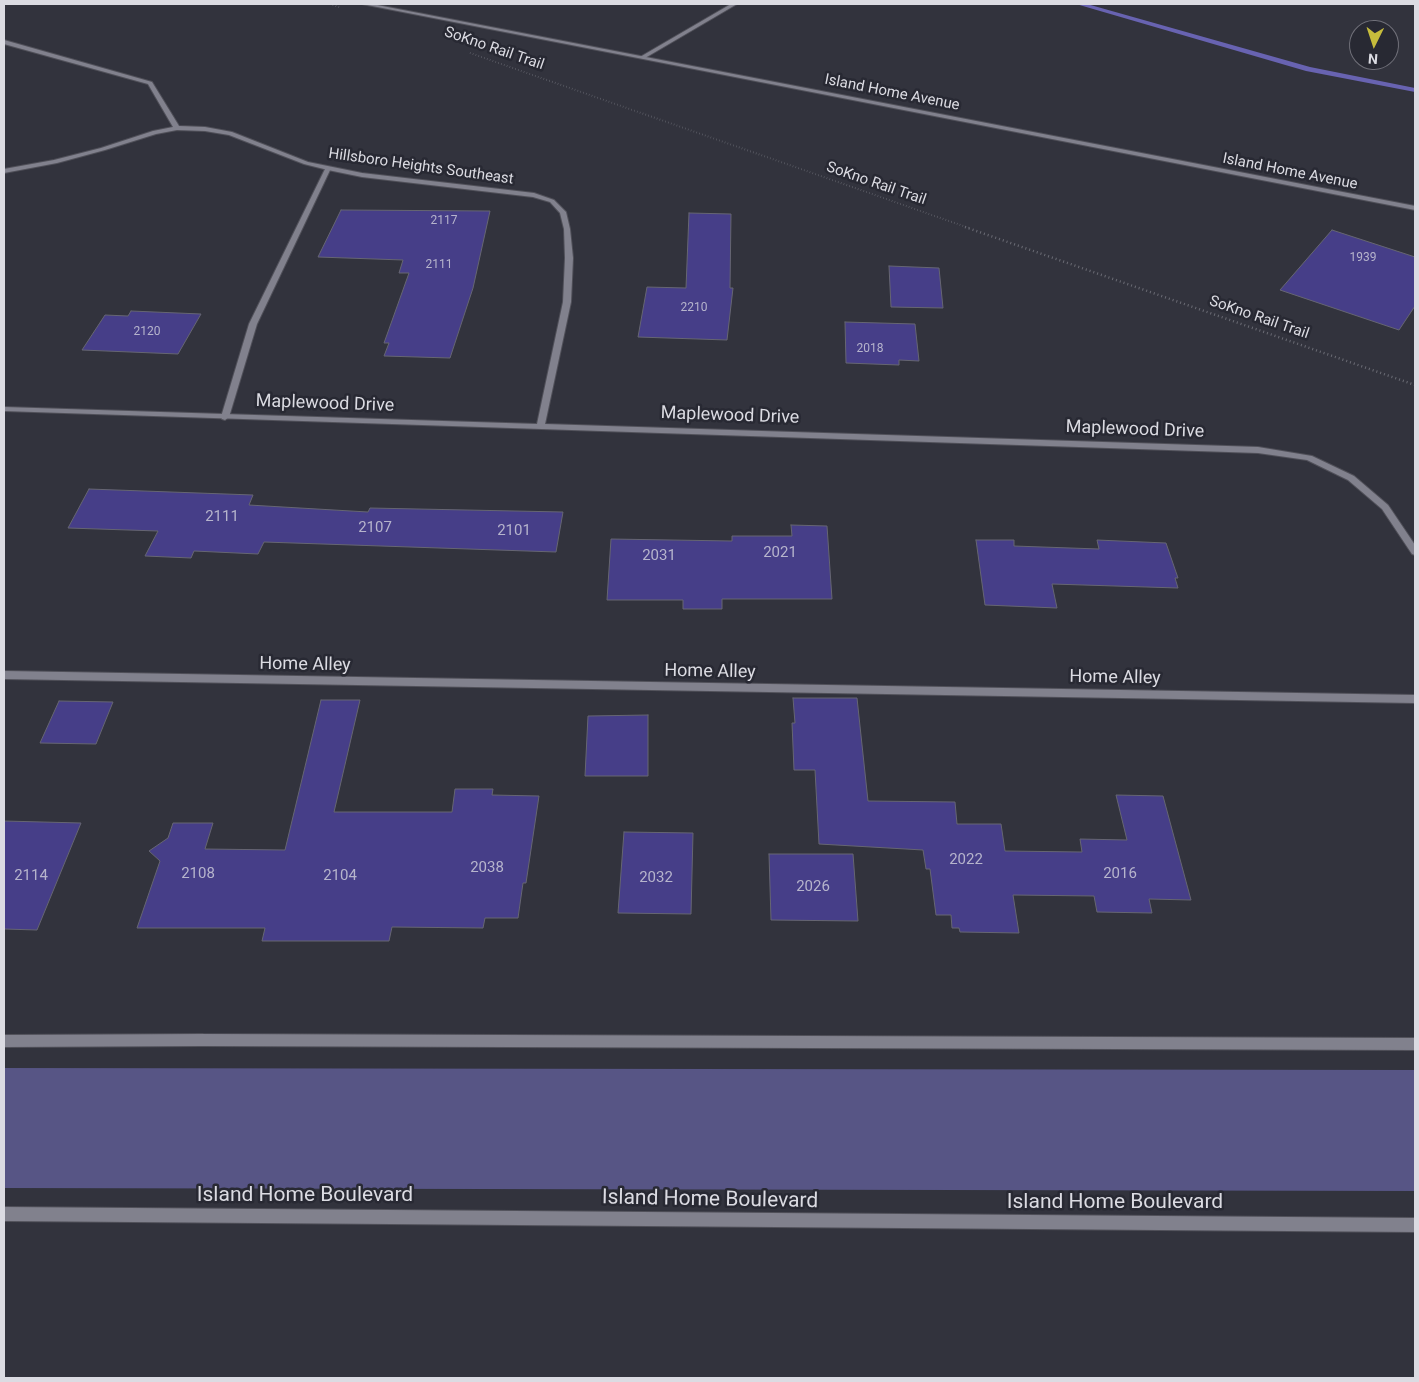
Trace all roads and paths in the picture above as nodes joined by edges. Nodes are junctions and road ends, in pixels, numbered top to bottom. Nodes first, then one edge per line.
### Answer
1 (330, 4) edge
2 (365, 4) edge
3 (372, 4) edge
4 (734, 4) edge
5 (340, 7) dead end
6 (4, 42) edge
7 (462, 50) dead end
8 (643, 56) junction
9 (177, 128) junction
10 (328, 168) junction
11 (4, 171) edge
12 (1415, 208) edge
13 (1415, 385) edge
14 (4, 409) edge
15 (226, 417) junction
16 (541, 426) junction
17 (1415, 552) edge
18 (4, 675) edge
19 (1415, 699) edge
20 (4, 1041) edge
21 (1415, 1044) edge
22 (4, 1214) edge
23 (1415, 1225) edge

1 - 5 path
2 - 3 street, Island Home Avenue
3 - 8 street, Island Home Avenue
4 - 8 street
6 - 9 street
7 - 13 path, SoKno Rail Trail
8 - 12 street, Island Home Avenue
9 - 10 street, Hillsboro Heights Southeast
9 - 11 street, Hillsboro Heights Southeast
10 - 15 street
10 - 16 street, Hillsboro Heights Southeast
14 - 15 street, Maplewood Drive
15 - 16 street, Maplewood Drive
16 - 17 street, Maplewood Drive
18 - 19 street, Home Alley
20 - 21 street
22 - 23 street, Island Home Boulevard

